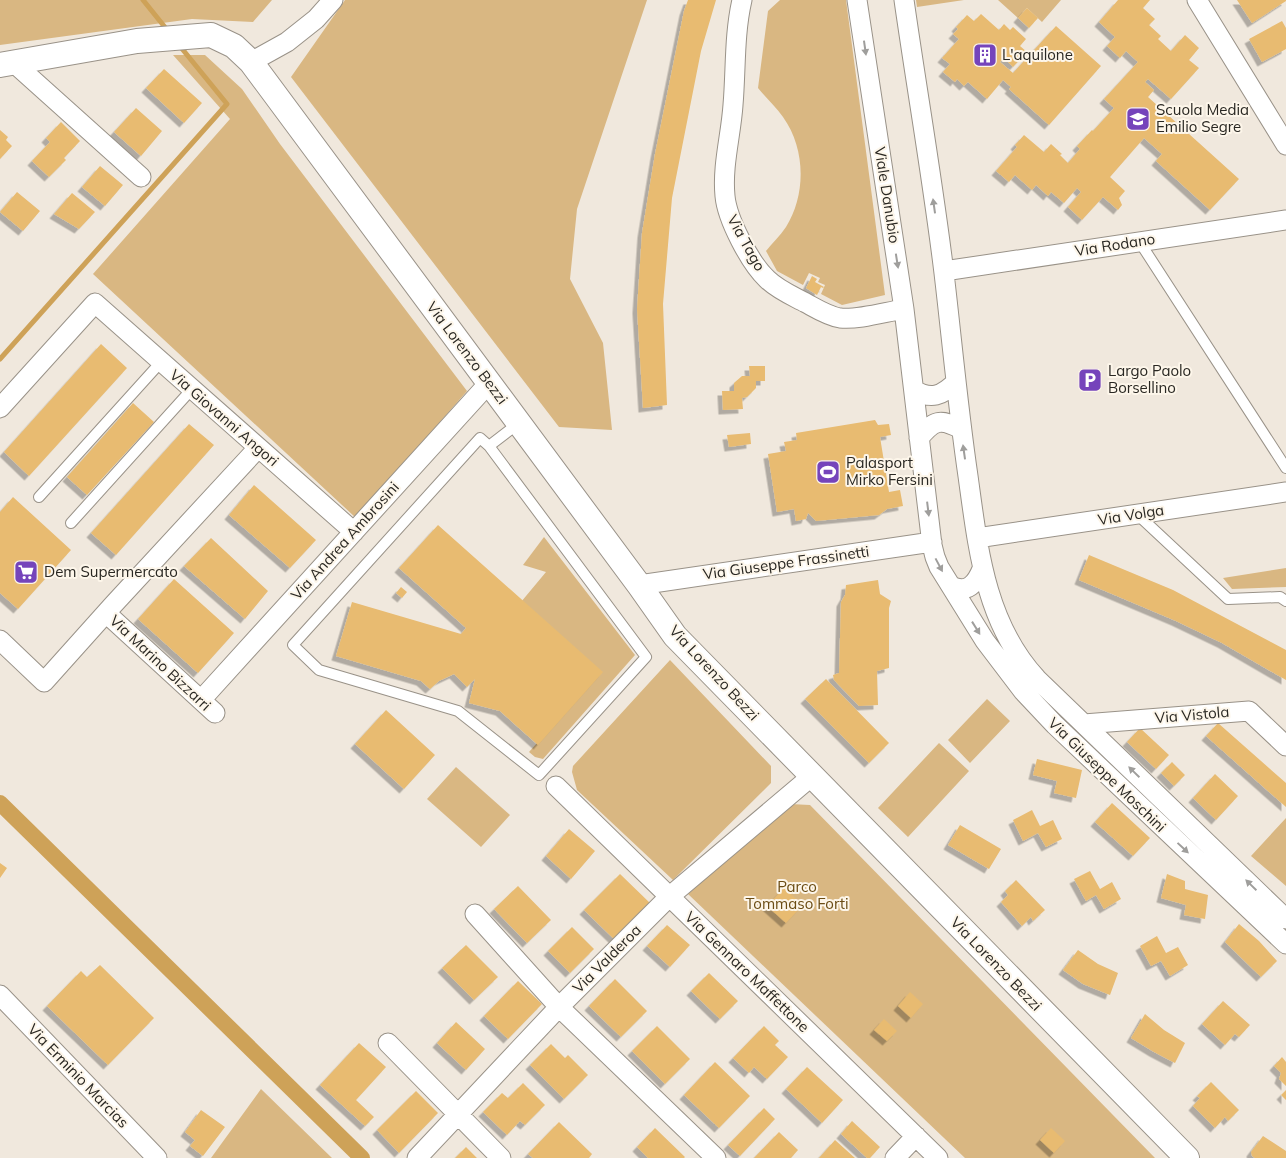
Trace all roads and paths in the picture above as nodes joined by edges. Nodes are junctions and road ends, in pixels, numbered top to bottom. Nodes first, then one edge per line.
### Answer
1 (333, 0) edge
2 (742, 0) edge
3 (858, 0) edge
4 (904, 0) edge
5 (1198, 0) edge
6 (251, 62) junction
7 (7, 64) edge
8 (1286, 145) edge
9 (141, 177) dead end
10 (1286, 220) edge
11 (1139, 241) junction
12 (944, 271) junction
13 (904, 309) junction
14 (161, 362) junction
15 (956, 382) junction
16 (489, 383) junction
17 (192, 389) junction
18 (914, 390) junction
19 (0, 408) edge
20 (519, 423) junction
21 (961, 428) junction
22 (919, 438) junction
23 (489, 446) junction
24 (258, 448) junction
25 (1286, 468) edge
26 (1286, 492) edge
27 (39, 497) dead end
28 (1137, 514) junction
29 (71, 523) dead end
30 (354, 532) junction
31 (977, 538) junction
32 (932, 542) junction
33 (982, 569) junction
34 (639, 585) junction
35 (951, 586) junction
36 (1286, 601) edge
37 (106, 612) junction
38 (0, 640) edge
39 (201, 700) junction
40 (215, 713) dead end
41 (1084, 724) junction
42 (1286, 746) edge
43 (812, 776) junction
44 (556, 786) dead end
45 (670, 896) junction
46 (476, 914) dead end
47 (1286, 919) edge
48 (1286, 944) edge
49 (0, 995) edge
50 (559, 1007) junction
51 (388, 1043) dead end
52 (458, 1115) junction
53 (916, 1136) junction
54 (157, 1158) edge
55 (417, 1158) edge
56 (501, 1158) edge
57 (716, 1158) edge
58 (895, 1158) edge
59 (938, 1158) edge
60 (1187, 1158) edge

1 - 6 street
2 - 13 street, Via Tago
3 -> 13 street, Viale Danubio
12 -> 4 street
5 - 8 street
6 - 7 street, Via Lorenzo Bezzi
6 - 16 street, Via Lorenzo Bezzi
7 - 9 street
10 - 11 street, Via Rodano
11 - 12 street, Via Rodano
11 - 25 lane
12 - 15 street
13 - 18 street, Viale Danubio
14 - 17 street, Via Giovanni Angori
14 - 19 street, Via Giovanni Angori
14 - 27 lane
15 - 18 street
15 - 21 street
16 - 20 street, Via Lorenzo Bezzi
16 - 30 street, Via Andrea Ambrosini
17 - 24 street, Via Giovanni Angori
17 - 29 lane
18 - 22 street, Viale Danubio
20 - 23 lane
20 - 34 street, Via Lorenzo Bezzi
21 - 22 street
31 -> 21 street
22 -> 32 street, Viale Danubio
23 - 23 lane
24 - 30 street, Via Giovanni Angori
24 - 37 street
26 - 28 street, Via Volga
28 - 31 street, Via Volga
28 - 36 lane
30 - 39 street, Via Andrea Ambrosini
31 - 33 street
32 - 34 street, Via Giuseppe Frassinetti
32 -> 35 street, Viale Danubio
33 - 35 street
33 - 41 street, Via Giuseppe Moschini
34 - 43 street, Via Lorenzo Bezzi
35 -> 48 street, Via Giuseppe Moschini
37 - 38 street
37 - 39 street, Via Marino Bizzarri
39 - 40 street, Via Marino Bizzarri
41 - 42 street, Via Vistola
47 -> 41 street, Via Giuseppe Moschini
43 - 45 street, Via Valderoa
43 - 60 street, Via Lorenzo Bezzi
44 - 45 street, Via Gennaro Maffettone
45 - 50 street, Via Valderoa
45 - 53 street, Via Gennaro Maffettone
46 - 50 street
49 - 54 street, Via Erminio Marcias
50 - 52 street, Via Valderoa
50 - 57 street
51 - 52 street
52 - 55 street, Via Valderoa
52 - 56 street
53 - 58 street
53 - 59 street, Via Gennaro Maffettone

